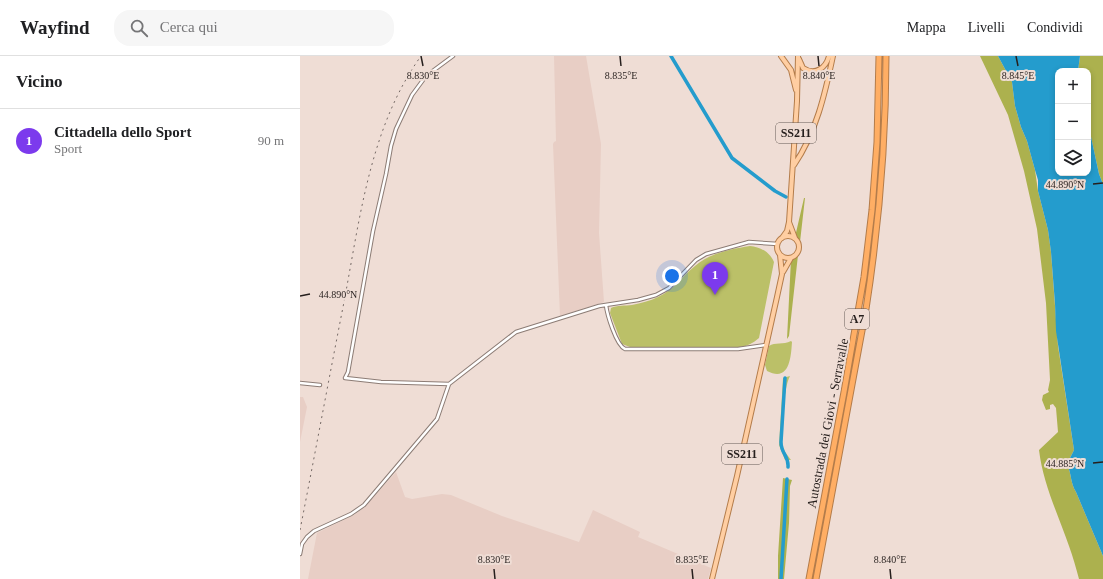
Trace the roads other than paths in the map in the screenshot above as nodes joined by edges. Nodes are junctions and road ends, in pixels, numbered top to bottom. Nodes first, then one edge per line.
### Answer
1 (453, 56) edge
2 (781, 56) edge
3 (798, 56) edge
4 (829, 56) edge
5 (834, 56) edge
6 (879, 56) edge
7 (886, 56) edge
8 (798, 101) junction
9 (793, 165) junction
10 (789, 222) junction
11 (782, 238) junction
12 (795, 239) junction
13 (778, 244) junction
14 (780, 255) junction
15 (791, 258) junction
16 (782, 274) junction
17 (606, 305) junction
18 (766, 345) junction
19 (300, 383) edge
20 (449, 384) junction
21 (320, 385) dead end
22 (300, 554) edge
23 (712, 579) edge
24 (809, 579) edge
25 (816, 579) edge

1 - 20 street
2 - 8 main road
3 - 4 main road
3 - 8 main road, SS211
5 - 9 main road
6 - 24 highway, Autostrada dei Giovi - Serravalle / A7
7 - 25 highway, Autostrada dei Giovi - Serravalle / A7
8 - 9 main road, SS211
9 - 10 main road, SS211
10 - 11 main road, SS211
10 - 12 main road, SS211
11 - 12 main road
11 - 13 main road, SS211
12 - 15 main road, SS211
13 - 14 main road, SS211
13 - 17 street
14 - 15 main road
14 - 16 main road, SS211
15 - 16 main road, SS211
16 - 18 main road, SS211
17 - 18 street
17 - 20 street
18 - 23 main road, SS211
19 - 21 street
20 - 22 street

